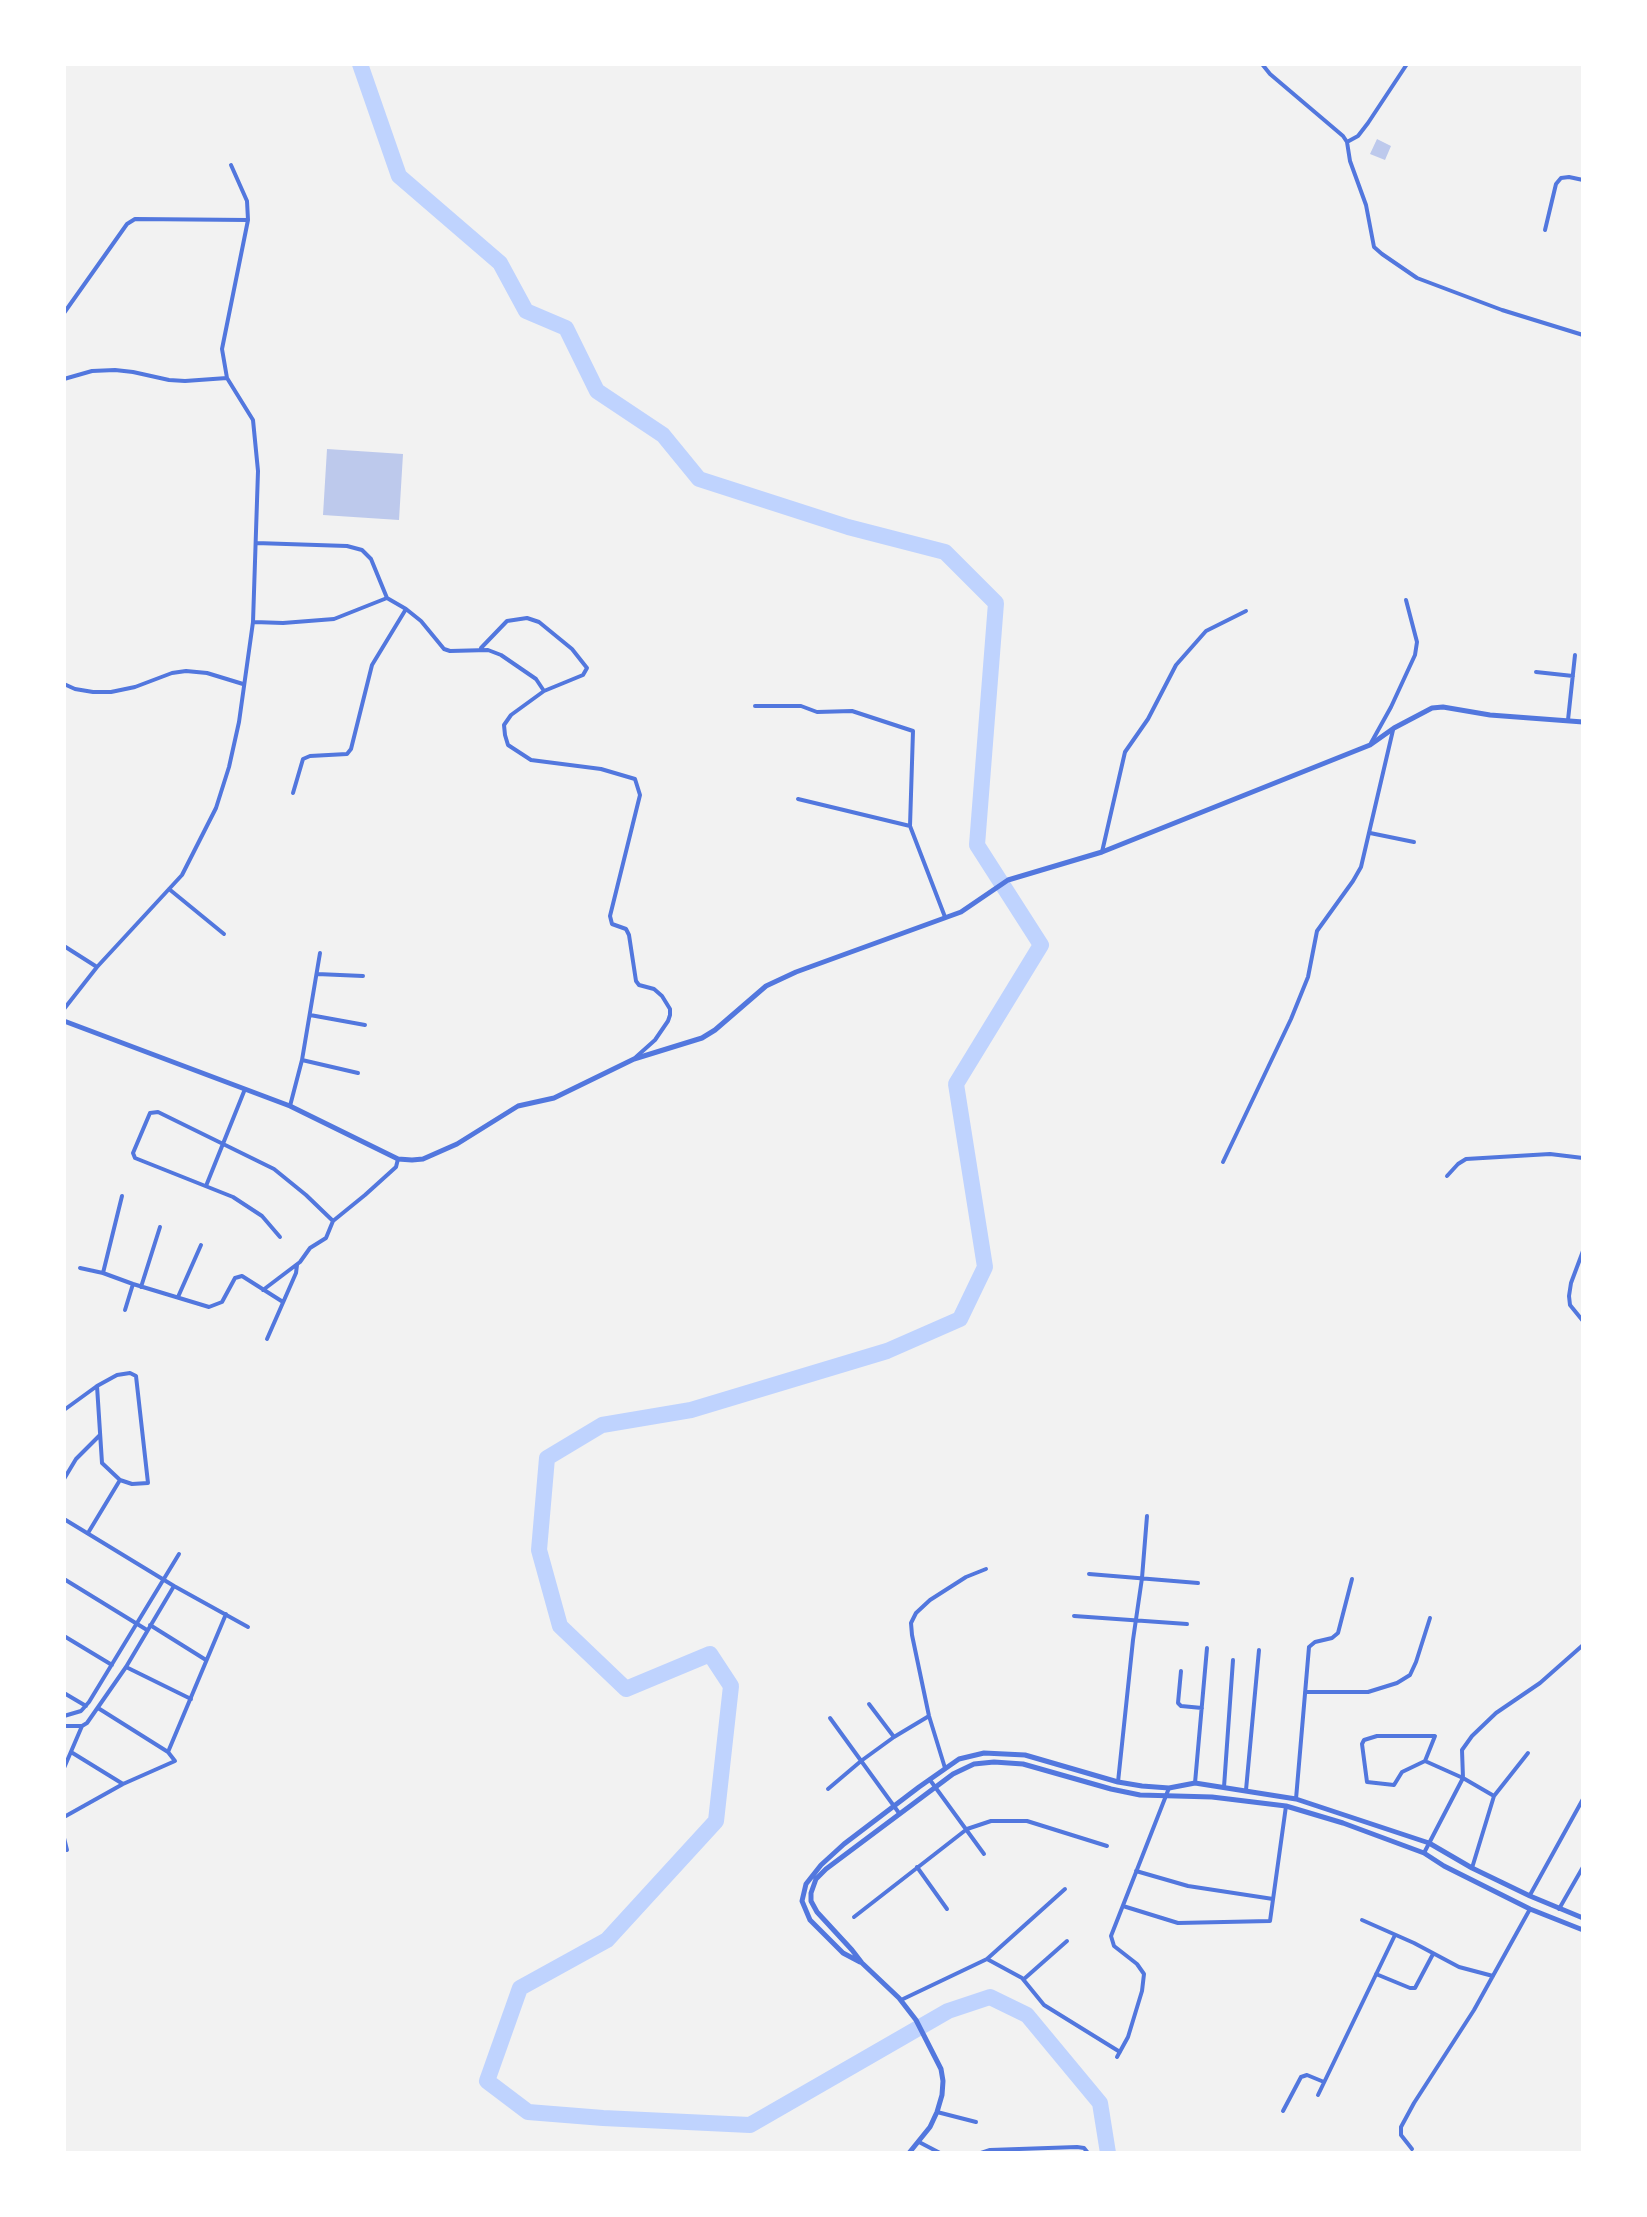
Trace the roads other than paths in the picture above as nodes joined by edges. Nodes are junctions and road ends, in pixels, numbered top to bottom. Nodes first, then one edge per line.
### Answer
1 (1262, 64) edge
2 (1407, 64) edge
3 (1347, 142) junction
4 (231, 165) dead end
5 (1583, 180) edge
6 (248, 220) junction
7 (1545, 230) dead end
8 (64, 313) edge
9 (1583, 335) edge
10 (227, 378) junction
11 (64, 379) edge
12 (256, 543) junction
13 (387, 598) junction
14 (1406, 600) dead end
15 (406, 609) junction
16 (1246, 611) dead end
17 (253, 622) junction
18 (480, 650) junction
19 (1575, 655) dead end
20 (1536, 672) dead end
21 (1573, 676) junction
22 (64, 684) edge
23 (243, 684) junction
24 (544, 691) junction
25 (755, 706) dead end
26 (1568, 720) junction
27 (1583, 722) edge
28 (1394, 728) junction
29 (1370, 745) junction
30 (293, 793) dead end
31 (798, 799) dead end
32 (910, 826) junction
33 (1370, 833) junction
34 (1414, 842) dead end
35 (1102, 852) junction
36 (169, 889) junction
37 (945, 917) junction
38 (224, 934) dead end
39 (64, 946) edge
40 (320, 953) dead end
41 (97, 967) junction
42 (317, 974) junction
43 (363, 976) dead end
44 (64, 1009) edge
45 (310, 1015) junction
46 (64, 1021) edge
47 (365, 1025) dead end
48 (634, 1059) junction
49 (302, 1060) junction
50 (358, 1073) dead end
51 (245, 1089) junction
52 (290, 1106) junction
53 (223, 1145) junction
54 (1583, 1158) edge
55 (398, 1159) junction
56 (1223, 1162) dead end
57 (1447, 1176) dead end
58 (206, 1186) junction
59 (122, 1196) dead end
60 (333, 1221) junction
61 (160, 1227) dead end
62 (280, 1237) dead end
63 (201, 1245) dead end
64 (1583, 1251) edge
65 (297, 1265) junction
66 (80, 1268) dead end
67 (103, 1273) junction
68 (133, 1284) junction
69 (141, 1287) junction
70 (263, 1290) junction
71 (178, 1297) junction
72 (283, 1302) junction
73 (125, 1310) dead end
74 (1583, 1321) edge
75 (267, 1339) dead end
76 (97, 1386) junction
77 (64, 1410) edge
78 (100, 1435) junction
79 (64, 1479) edge
80 (120, 1480) junction
81 (1147, 1516) dead end
82 (64, 1519) edge
83 (88, 1534) junction
84 (179, 1554) dead end
85 (986, 1569) dead end
86 (1089, 1574) dead end
87 (1142, 1578) junction
88 (64, 1579) edge
89 (1352, 1579) dead end
90 (165, 1580) junction
91 (1198, 1583) dead end
92 (174, 1586) junction
93 (226, 1614) junction
94 (1074, 1616) dead end
95 (1430, 1618) dead end
96 (1136, 1621) junction
97 (137, 1623) junction
98 (1187, 1624) dead end
99 (248, 1627) dead end
100 (148, 1628) junction
101 (64, 1636) edge
102 (1583, 1645) edge
103 (1207, 1648) dead end
104 (1259, 1650) dead end
105 (206, 1660) junction
106 (1233, 1660) dead end
107 (112, 1665) junction
108 (126, 1667) junction
109 (1181, 1671) dead end
110 (1305, 1692) junction
111 (64, 1693) edge
112 (191, 1699) junction
113 (869, 1704) dead end
114 (86, 1706) junction
115 (98, 1708) junction
116 (1202, 1708) junction
117 (64, 1716) edge
118 (929, 1716) junction
119 (830, 1718) dead end
120 (64, 1726) edge
121 (82, 1726) junction
122 (894, 1737) junction
123 (71, 1752) junction
124 (168, 1752) junction
125 (1528, 1753) dead end
126 (1025, 1755) junction
127 (861, 1761) junction
128 (1425, 1761) junction
129 (1023, 1764) junction
130 (64, 1768) edge
131 (945, 1768) junction
132 (1463, 1778) junction
133 (930, 1780) junction
134 (1118, 1782) junction
135 (1195, 1783) junction
136 (123, 1784) junction
137 (935, 1787) junction
138 (1224, 1787) junction
139 (1169, 1788) junction
140 (828, 1789) dead end
141 (1246, 1790) junction
142 (1494, 1796) junction
143 (1165, 1797) junction
144 (1296, 1799) junction
145 (1583, 1799) edge
146 (894, 1806) junction
147 (1286, 1806) junction
148 (899, 1813) junction
149 (64, 1817) edge
150 (967, 1829) junction
151 (64, 1838) edge
152 (1429, 1843) junction
153 (1107, 1846) dead end
154 (67, 1850) dead end
155 (1424, 1853) junction
156 (984, 1854) dead end
157 (917, 1867) junction
158 (1583, 1867) edge
159 (1472, 1868) junction
160 (1136, 1871) junction
161 (809, 1885) junction
162 (1065, 1889) dead end
163 (1530, 1896) junction
164 (1273, 1899) junction
165 (1123, 1905) junction
166 (947, 1909) dead end
167 (1530, 1909) junction
168 (1559, 1909) junction
169 (854, 1917) dead end
170 (1583, 1918) edge
171 (1362, 1920) dead end
172 (1583, 1930) edge
173 (1395, 1935) junction
174 (1067, 1941) dead end
175 (1433, 1954) junction
176 (987, 1959) junction
177 (862, 1963) junction
178 (1376, 1974) junction
179 (1493, 1976) junction
180 (1024, 1979) junction
181 (901, 2000) junction
182 (1324, 2082) junction
183 (1318, 2095) dead end
184 (1283, 2111) dead end
185 (937, 2112) junction
186 (976, 2122) dead end
187 (919, 2142) junction
188 (1412, 2149) dead end
189 (1022, 2151) edge
190 (909, 2153) edge
191 (940, 2153) edge
192 (981, 2153) edge
193 (1088, 2153) edge

1 - 3 street
2 - 3 street
3 - 9 street
4 - 6 street
5 - 7 street
6 - 8 street
6 - 10 street
10 - 11 street
10 - 12 street
12 - 13 street
12 - 17 street
13 - 15 street
13 - 17 street
14 - 29 street
15 - 18 street
15 - 30 street
16 - 35 street
17 - 23 street
18 - 24 street
18 - 24 street
19 - 21 street
20 - 21 street
21 - 26 street
22 - 23 street
23 - 36 street
24 - 48 street
25 - 32 street
26 - 27 street
26 - 28 street
28 - 29 street
28 - 33 street
29 - 35 street
31 - 32 street
32 - 37 street
33 - 34 street
33 - 56 street
35 - 37 street
36 - 38 street
36 - 41 street
37 - 48 street
39 - 41 street
40 - 42 street
41 - 44 street
42 - 43 street
42 - 45 street
45 - 47 street
45 - 49 street
46 - 51 street
48 - 55 street
49 - 50 street
49 - 52 street
51 - 52 street
51 - 53 street
52 - 55 street
53 - 58 street
53 - 58 street
53 - 60 street
54 - 57 street
55 - 60 street
58 - 62 street
59 - 67 street
60 - 65 street
61 - 69 street
63 - 71 street
64 - 74 street
65 - 70 street
65 - 72 street
66 - 67 street
67 - 68 street
68 - 69 street
68 - 73 street
69 - 71 street
70 - 71 street
70 - 72 street
72 - 75 street
76 - 77 street
76 - 78 street
76 - 80 street
78 - 79 street
78 - 80 street
80 - 83 street
81 - 87 street
82 - 83 street
83 - 90 street
84 - 90 street
85 - 118 street
86 - 87 street
87 - 91 street
87 - 96 street
88 - 97 street
89 - 110 street
90 - 92 street
90 - 97 street
92 - 93 street
92 - 100 street
93 - 99 street
93 - 105 street
94 - 96 street
95 - 110 street
96 - 98 street
96 - 134 street
97 - 100 street
97 - 107 street
100 - 105 street
100 - 108 street
101 - 107 street
102 - 132 street
103 - 116 street
104 - 141 street
105 - 112 street
106 - 138 street
107 - 114 street
108 - 112 street
108 - 115 street
109 - 116 street
110 - 144 street
111 - 114 street
112 - 124 street
113 - 122 street
114 - 117 street
115 - 121 street
115 - 124 street
116 - 135 street
118 - 122 street
118 - 131 street
119 - 127 street
120 - 121 street
121 - 123 street
122 - 127 street
123 - 130 street
123 - 136 street
124 - 136 street
125 - 142 street
126 - 129 street
126 - 131 street
126 - 134 street
127 - 140 street
127 - 146 street
128 - 128 street
128 - 132 street
129 - 137 street
129 - 143 street
131 - 133 street
132 - 142 street
132 - 152 street
133 - 137 street
133 - 146 street
134 - 139 street
135 - 138 street
135 - 139 street
136 - 149 street
137 - 148 street
137 - 150 street
138 - 141 street
139 - 143 street
141 - 144 street
142 - 159 street
143 - 147 street
143 - 160 street
144 - 152 street
145 - 163 street
146 - 148 street
146 - 161 street
147 - 155 street
147 - 164 street
148 - 161 street
150 - 153 street
150 - 156 street
150 - 157 street
151 - 154 street
152 - 155 street
152 - 159 street
155 - 167 street
157 - 166 street
157 - 169 street
158 - 168 street
159 - 163 street
160 - 164 street
160 - 165 street
161 - 177 street
161 - 177 street
162 - 176 street
163 - 168 street
164 - 165 street
165 - 180 street
167 - 172 street
167 - 179 street
168 - 170 street
171 - 173 street
173 - 175 street
173 - 178 street
174 - 180 street
175 - 178 street
175 - 179 street
176 - 180 street
176 - 181 street
177 - 181 street
178 - 182 street
179 - 188 street
181 - 185 street
182 - 183 street
182 - 184 street
185 - 186 street
185 - 187 street
187 - 190 street
187 - 191 street
189 - 192 street
189 - 193 street

